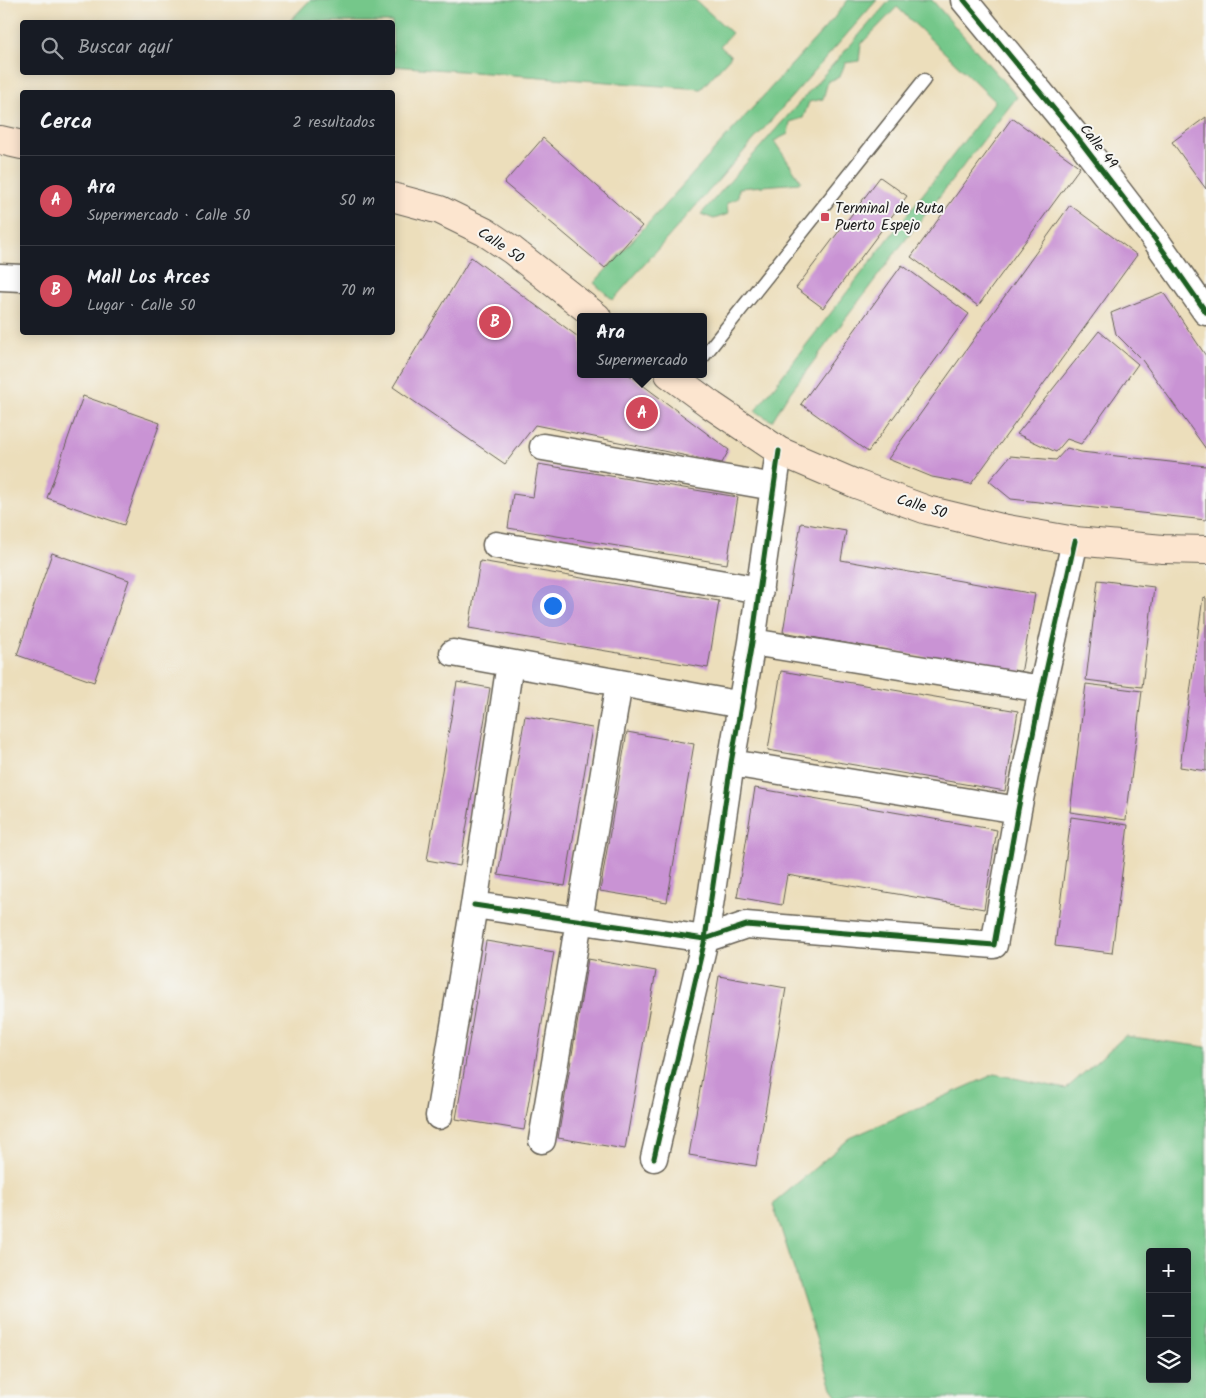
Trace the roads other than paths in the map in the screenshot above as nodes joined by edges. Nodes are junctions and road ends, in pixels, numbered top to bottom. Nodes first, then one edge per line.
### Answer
1 (964, 0) edge
2 (924, 80) dead end
3 (0, 140) edge
4 (20, 145) edge
5 (395, 198) edge
6 (0, 277) edge
7 (20, 278) edge
8 (1206, 312) edge
9 (592, 313) edge
10 (707, 352) edge
11 (680, 378) edge
12 (543, 447) dead end
13 (780, 452) junction
14 (774, 487) junction
15 (1074, 541) junction
16 (496, 545) dead end
17 (1206, 550) edge
18 (760, 590) junction
19 (752, 642) junction
20 (453, 653) dead end
21 (510, 663) junction
22 (619, 683) junction
23 (1042, 689) junction
24 (742, 705) junction
25 (731, 763) junction
26 (1018, 810) junction
27 (474, 905) junction
28 (578, 921) junction
29 (705, 939) junction
30 (440, 1116) dead end
31 (542, 1140) dead end
32 (654, 1158) dead end

1 - 8 street, Calle 49
2 - 10 lane
3 - 4 main road
5 - 9 main road, Calle 50
6 - 7 street
11 - 13 main road, Calle 50
12 - 14 street
13 - 14 street
13 - 15 main road, Calle 50
14 - 18 street
15 - 17 main road, Calle 50
15 - 23 street
16 - 18 street
18 - 19 street
19 - 23 street
19 - 24 street
20 - 21 street
21 - 22 street
21 - 27 street
22 - 24 street
22 - 28 street
23 - 26 street
24 - 25 street
25 - 26 street
25 - 29 street
26 - 29 street
27 - 28 street
27 - 30 street
28 - 29 street
28 - 31 street
29 - 32 street

